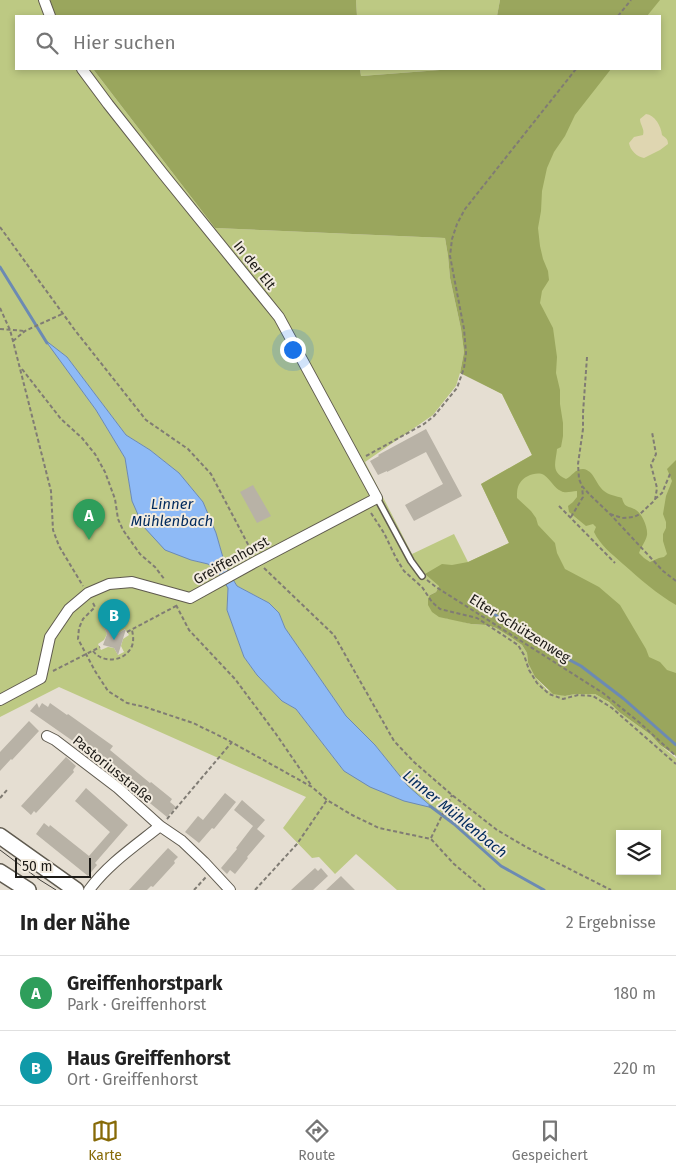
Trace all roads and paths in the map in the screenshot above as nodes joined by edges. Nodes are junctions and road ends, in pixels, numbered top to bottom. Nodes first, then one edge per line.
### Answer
1 (44, 0) edge
2 (631, 0) edge
3 (50, 15) edge
4 (619, 15) edge
5 (83, 70) edge
6 (575, 70) edge
7 (0, 227) edge
8 (0, 308) edge
9 (62, 314) junction
10 (0, 329) edge
11 (10, 330) junction
12 (25, 331) junction
13 (13, 341) junction
14 (587, 357) dead end
15 (20, 368) junction
16 (652, 432) dead end
17 (358, 461) junction
18 (670, 474) dead end
19 (582, 486) junction
20 (376, 498) junction
21 (655, 500) junction
22 (366, 504) junction
23 (560, 506) dead end
24 (610, 514) junction
25 (571, 517) junction
26 (257, 561) junction
27 (615, 562) dead end
28 (422, 576) joint
29 (676, 581) edge
30 (88, 592) junction
31 (172, 593) junction
32 (132, 630) junction
33 (127, 632) dead end
34 (100, 647) dead end
35 (93, 651) junction
36 (86, 654) junction
37 (41, 678) junction
38 (0, 700) edge
39 (47, 736) dead end
40 (232, 742) junction
41 (676, 756) edge
42 (676, 764) edge
43 (312, 787) junction
44 (7, 790) dead end
45 (452, 795) junction
46 (0, 798) edge
47 (327, 800) junction
48 (160, 826) junction
49 (0, 836) edge
50 (431, 839) junction
51 (212, 870) junction
52 (0, 872) edge
53 (28, 890) edge
54 (76, 890) edge
55 (89, 890) edge
56 (194, 890) edge
57 (230, 890) edge
58 (255, 890) edge
59 (485, 890) edge
60 (611, 890) edge

1 - 3 street
2 - 4 path
5 - 17 street, In der Elt
6 - 17 path
7 - 9 path
8 - 11 path
9 - 12 path
9 - 26 path
10 - 11 path
11 - 12 path
11 - 13 path
12 - 13 path
13 - 15 path
14 - 19 path
15 - 30 path
15 - 31 path
16 - 21 path
17 - 20 street, In der Elt
18 - 21 path
19 - 24 path
19 - 25 path
20 - 22 street, Greiffenhorst
20 - 28 lane
21 - 24 path
22 - 26 street, Greiffenhorst
22 - 42 path
23 - 25 path
24 - 29 path
25 - 27 path
26 - 31 street, Greiffenhorst
26 - 45 path
28 - 41 path, Elter Schützenweg
30 - 31 street, Greiffenhorst
30 - 36 path
30 - 37 street, Greiffenhorst
32 - 33 path
32 - 35 path
32 - 43 path
34 - 35 path
35 - 36 path
36 - 37 path
36 - 40 path
37 - 38 street
39 - 48 street, Pastoriusstraße
40 - 43 path
40 - 48 path
43 - 47 path
44 - 46 path
45 - 50 path
45 - 60 path
47 - 50 path
47 - 58 path
48 - 51 street, Pastoriusstraße
48 - 55 street
49 - 54 main road
50 - 59 path
51 - 56 path
51 - 57 street, Pastoriusstraße
52 - 53 main road

